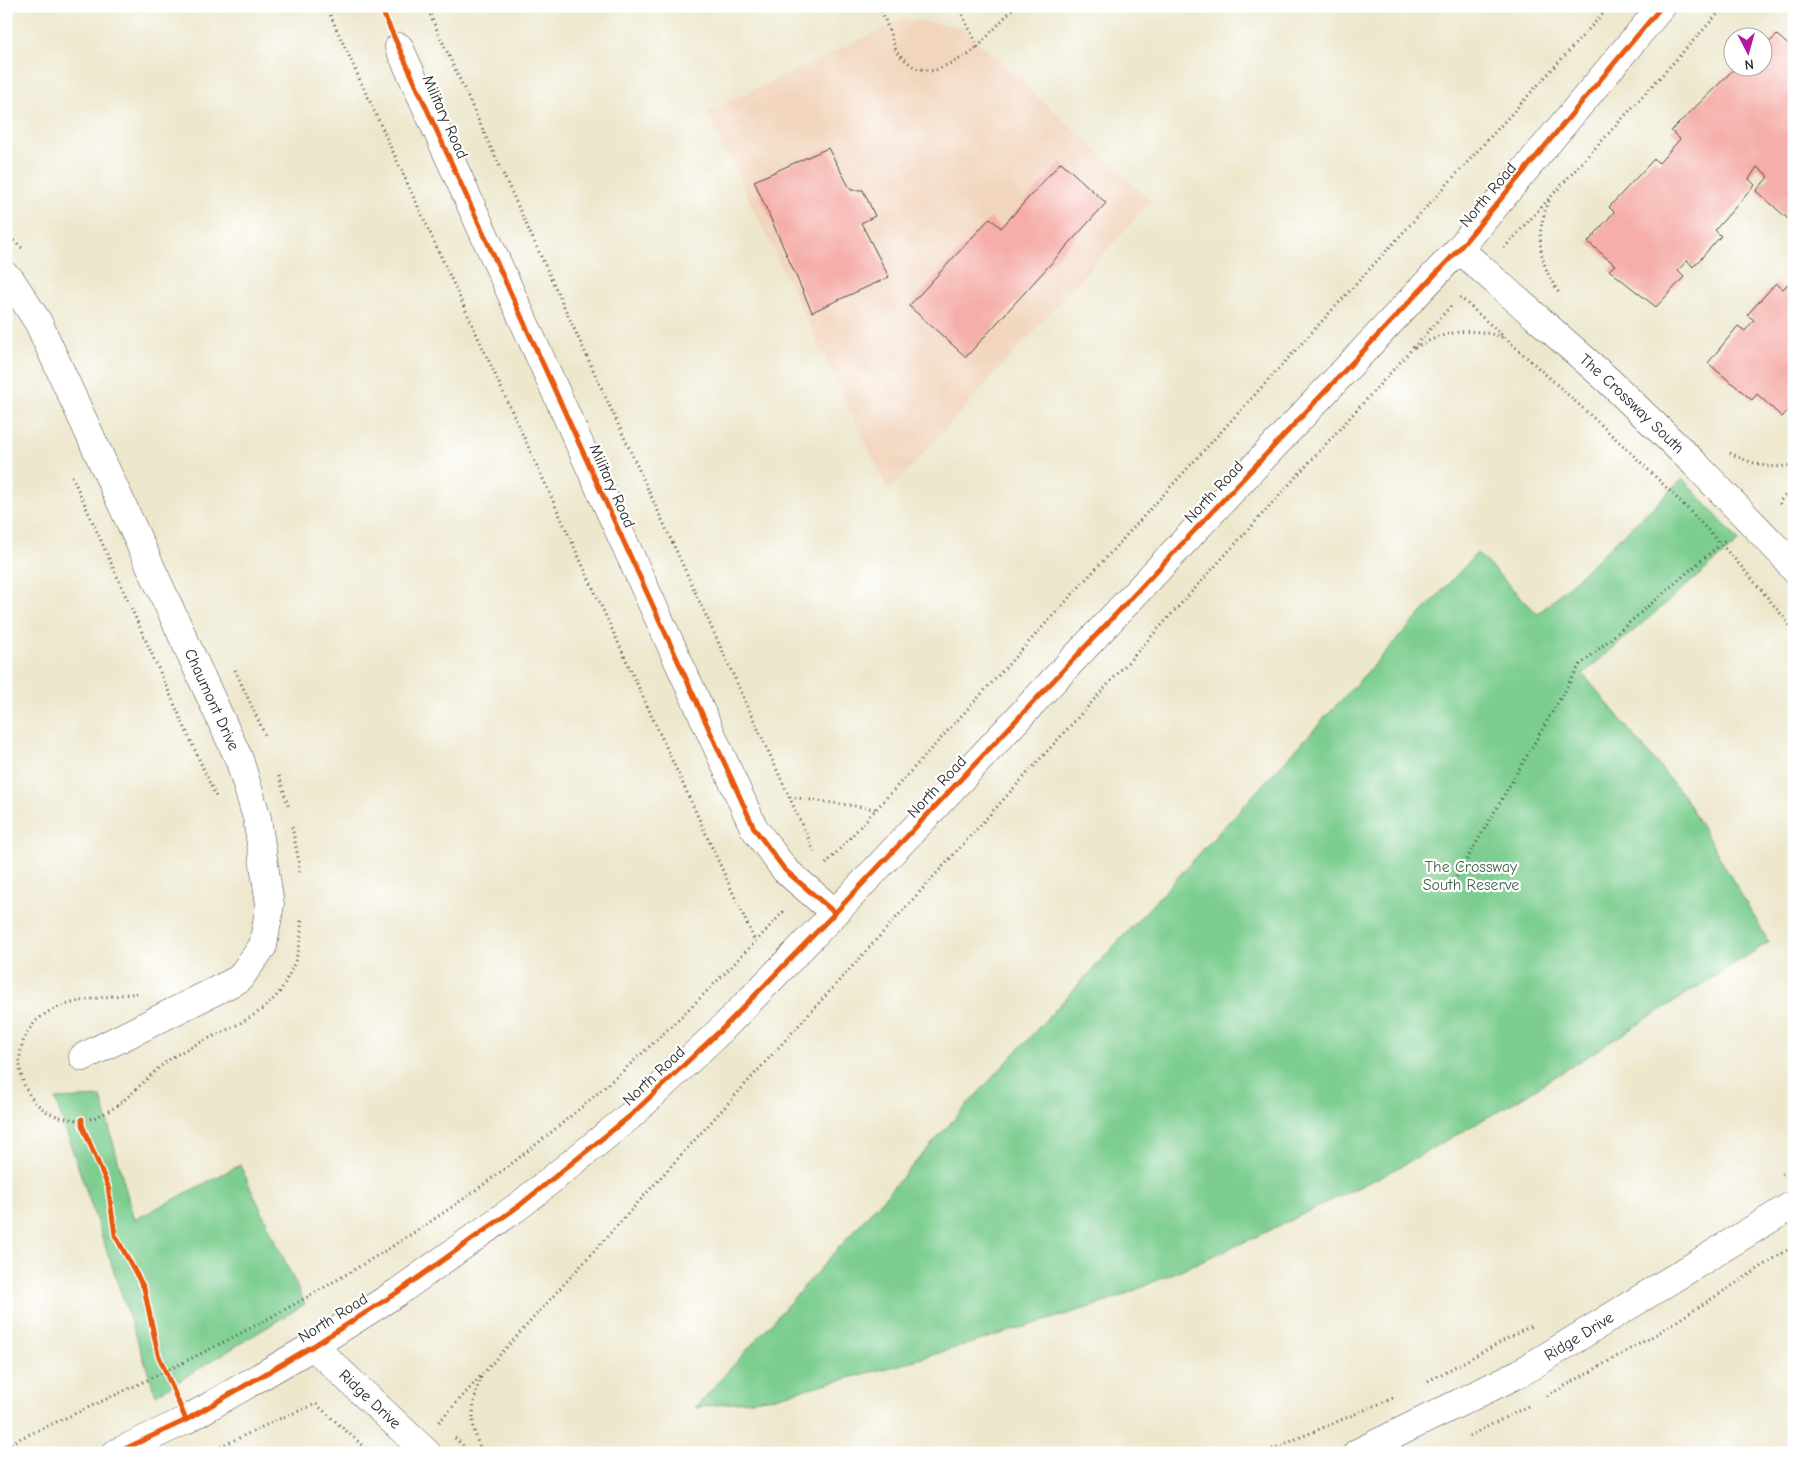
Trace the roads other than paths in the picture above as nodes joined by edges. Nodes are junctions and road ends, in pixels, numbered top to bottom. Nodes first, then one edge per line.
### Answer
1 (1662, 6) edge
2 (399, 47) dead end
3 (1459, 249) junction
4 (6, 276) edge
5 (1790, 557) edge
6 (835, 914) junction
7 (83, 1057) dead end
8 (1794, 1204) edge
9 (313, 1346) junction
10 (423, 1449) edge
11 (126, 1451) edge
12 (1357, 1453) edge

1 - 3 street, North Road
2 - 6 street, Military Road
3 - 5 street, The Crossway South
3 - 6 street, North Road
4 - 7 street, Chaumont Drive
6 - 9 street, North Road
8 - 12 street, Ridge Drive
9 - 10 street, Ridge Drive
9 - 11 street, North Road

